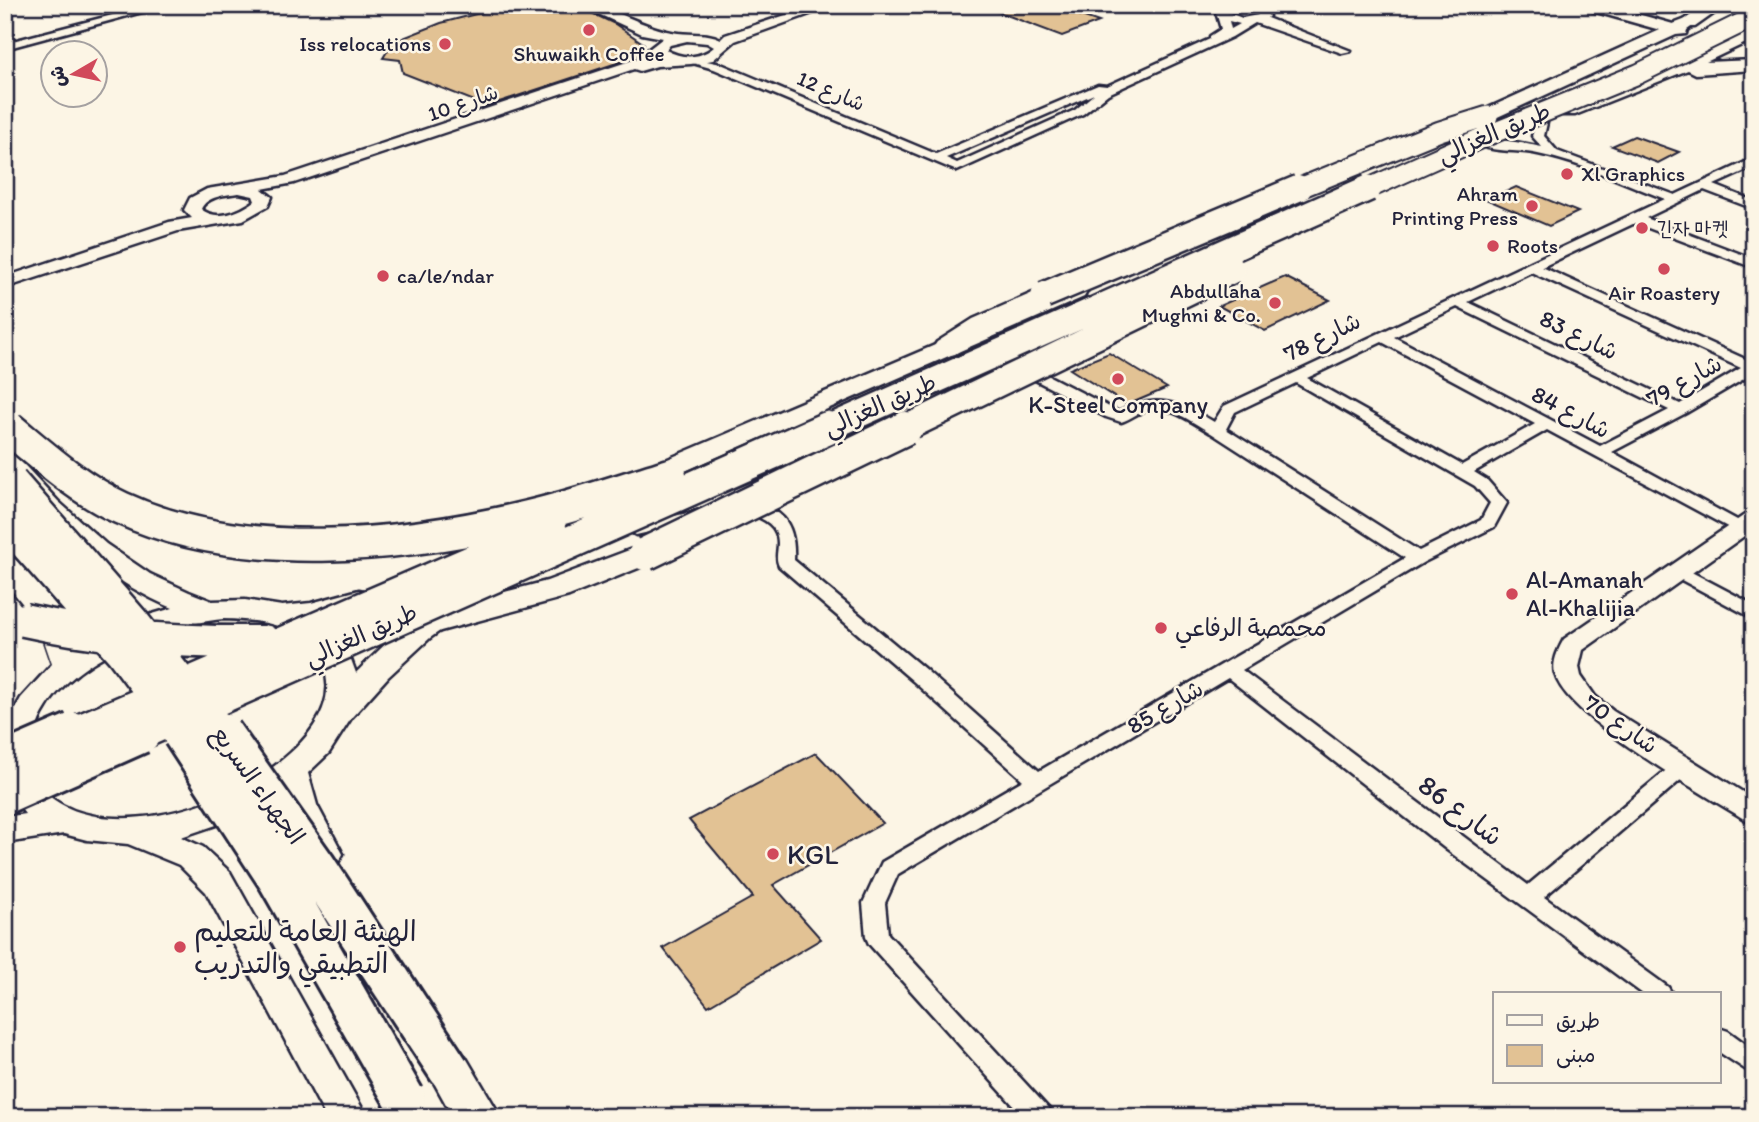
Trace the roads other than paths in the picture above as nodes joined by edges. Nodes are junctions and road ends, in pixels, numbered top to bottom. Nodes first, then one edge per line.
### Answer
1 (163, 5) edge
2 (585, 5) edge
3 (805, 5) edge
4 (829, 5) edge
5 (1237, 5) edge
6 (1578, 5) edge
7 (1588, 5) edge
8 (1622, 5) edge
9 (1717, 5) edge
10 (1734, 5) edge
11 (1220, 10) edge
12 (1257, 13) edge
13 (1682, 26) junction
14 (647, 31) junction
15 (687, 37) junction
16 (1748, 38) edge
17 (5, 46) edge
18 (660, 47) junction
19 (719, 50) junction
20 (1346, 51) dead end
21 (1616, 57) junction
22 (685, 60) junction
23 (1754, 65) edge
24 (1663, 76) junction
25 (523, 103) junction
26 (1063, 104) junction
27 (1519, 107) junction
28 (1079, 112) junction
29 (1541, 123) junction
30 (1486, 141) junction
31 (1551, 151) junction
32 (941, 156) junction
33 (1754, 162) edge
34 (1704, 186) junction
35 (239, 188) junction
36 (1675, 200) junction
37 (262, 203) junction
38 (194, 204) junction
39 (1754, 205) edge
40 (1635, 218) junction
41 (218, 219) junction
42 (1754, 264) edge
43 (1531, 267) junction
44 (5, 273) edge
45 (5, 283) edge
46 (1458, 302) junction
47 (1381, 336) junction
48 (946, 348) junction
49 (1001, 366) junction
50 (1753, 368) edge
51 (1297, 378) junction
52 (1681, 410) junction
53 (1546, 424) junction
54 (5, 425) edge
55 (1217, 430) junction
56 (1598, 453) junction
57 (5, 459) edge
58 (1462, 472) junction
59 (670, 475) junction
60 (5, 476) edge
61 (5, 520) edge
62 (1748, 523) edge
63 (636, 530) junction
64 (1418, 558) junction
65 (5, 564) edge
66 (1680, 572) junction
67 (209, 611) junction
68 (5, 612) edge
69 (1754, 614) edge
70 (283, 617) junction
71 (269, 648) junction
72 (68, 667) junction
73 (1230, 670) junction
74 (338, 713) junction
75 (11, 734) edge
76 (5, 763) edge
77 (1683, 767) junction
78 (291, 772) junction
79 (1038, 782) junction
80 (5, 793) edge
81 (1754, 812) edge
82 (64, 821) junction
83 (5, 831) edge
84 (130, 831) junction
85 (1529, 897) junction
86 (1657, 992) edge
87 (1720, 1039) edge
88 (1754, 1064) edge
89 (347, 1117) edge
90 (415, 1117) edge
91 (478, 1117) edge
92 (499, 1117) edge
93 (1040, 1117) edge

1 - 17 street
2 - 14 street
3 - 15 street
4 - 19 street
5 - 11 street
5 - 12 street
6 - 21 main road
7 - 13 main road
8 - 13 main road
9 - 13 highway
10 - 27 highway, طريق الغزالي
11 - 12 street
11 - 26 street
12 - 20 street
12 - 28 street
13 - 16 main road
13 - 21 main road, طريق الغزالي
14 - 15 street
14 - 18 street
15 - 18 street, شارع 10
15 - 19 street
16 - 24 main road, طريق الغزالي
16 - 30 highway, طريق الغزالي, bridge
18 - 22 street
18 - 25 street, شارع 10
19 - 22 street, شارع 10
19 - 32 street, شارع 12
21 - 48 main road, طريق الغزالي
22 - 25 street, شارع 10
22 - 32 street, شارع 12
23 - 24 main road
24 - 29 main road, طريق الغزالي
25 - 35 street, شارع 10
25 - 37 street, شارع 10
26 - 28 street
26 - 32 street
27 - 48 highway, bridge
27 - 59 highway, طريق الغزالي, bridge
28 - 32 street, شارع 12
29 - 30 main road, طريق الغزالي
29 - 31 street
30 - 31 street
30 - 49 main road, طريق الغزالي
30 - 68 highway, bridge
30 - 80 highway, طريق الغزالي, bridge
31 - 36 street
33 - 34 street, شارع 78
34 - 36 street, شارع 78
34 - 39 street
35 - 37 street
35 - 38 street, شارع 10
36 - 40 street, شارع 78
37 - 41 street, شارع 10
38 - 41 street
38 - 44 street
40 - 42 street
40 - 43 street, شارع 78
41 - 45 street
43 - 46 street, شارع 78
43 - 50 street
46 - 47 street, شارع 78
46 - 52 street, شارع 83
47 - 51 street, شارع 78
47 - 53 street, شارع 84
48 - 70 main road, طريق الغزالي
49 - 55 street
49 - 63 main road, طريق الغزالي
50 - 52 street, شارع 79
51 - 55 street, شارع 78
51 - 58 street, شارع 85
52 - 56 street, شارع 79
53 - 56 street, شارع 84
53 - 58 street
54 - 59 highway, bridge
55 - 64 street
56 - 62 street, شارع 84
57 - 67 main road
58 - 64 street, شارع 85
59 - 71 highway, طريق الغزالي, bridge
60 - 91 highway, الجهراء السريع, bridge
61 - 90 highway, الجهراء السريع, bridge
62 - 66 street, شارع 70
63 - 74 main road, طريق الغزالي
63 - 79 street
64 - 73 street, شارع 85
65 - 72 main road
66 - 69 street
66 - 77 street, شارع 70
67 - 70 main road
67 - 72 main road
70 - 74 main road
71 - 75 highway, bridge
71 - 76 highway, طريق الغزالي, bridge
72 - 75 main road
73 - 79 street, شارع 85
73 - 85 street, شارع 86
74 - 78 main road
75 - 82 main road
77 - 81 street, شارع 70
77 - 85 street
78 - 84 main road
78 - 92 main road, الجهراء السريع
79 - 93 street, شارع 85
82 - 83 main road
82 - 84 main road
84 - 89 main road
85 - 86 street, شارع 86
87 - 88 street

